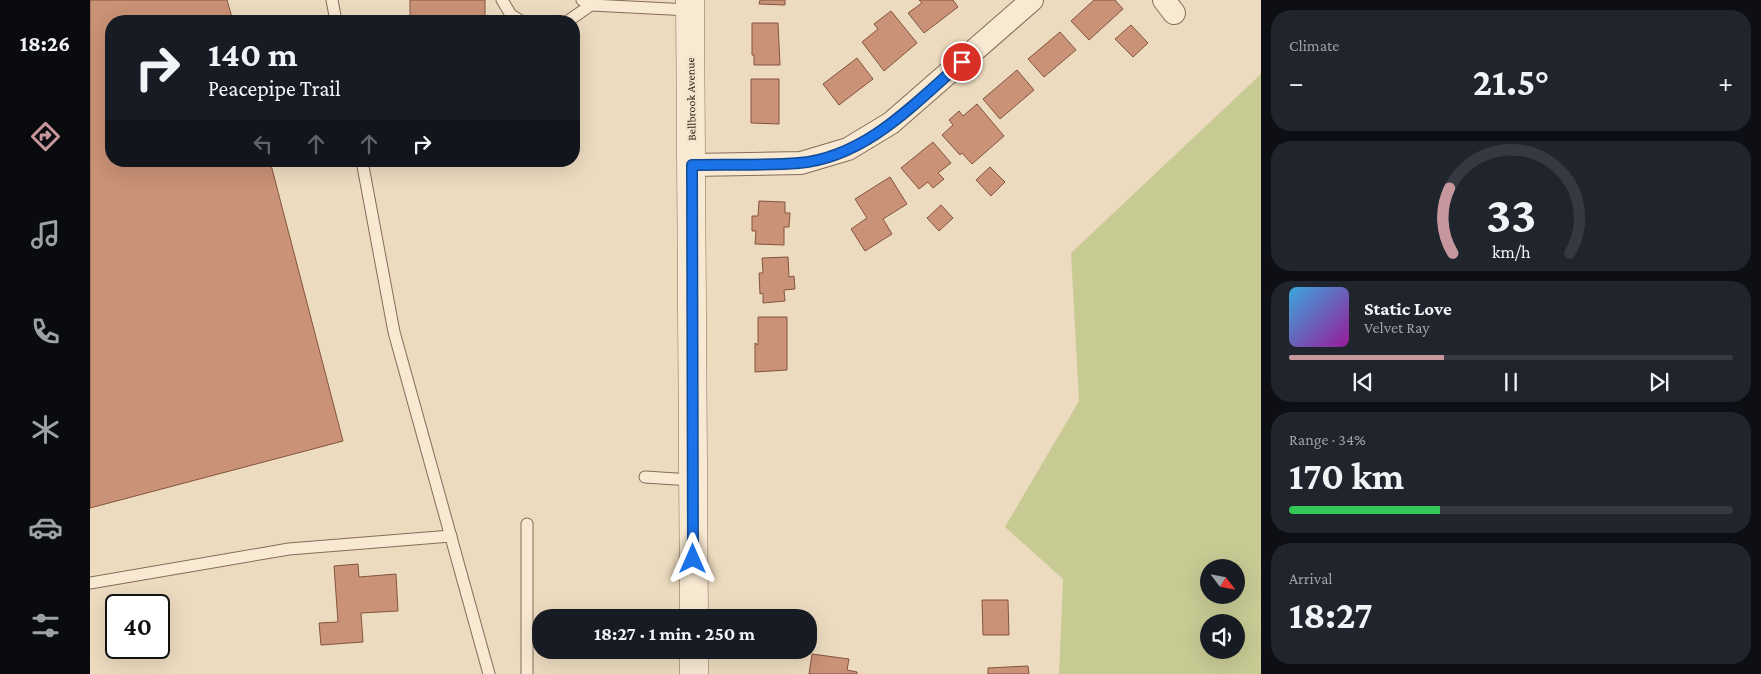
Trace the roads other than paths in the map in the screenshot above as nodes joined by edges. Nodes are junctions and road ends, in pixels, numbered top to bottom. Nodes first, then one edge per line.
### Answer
1 (332, 0) edge
2 (502, 0) edge
3 (1032, 0) edge
4 (587, 2) edge
5 (690, 5) edge
6 (335, 15) edge
7 (511, 15) edge
8 (574, 15) edge
9 (692, 165) junction
10 (363, 167) edge
11 (645, 477) dead end
12 (692, 480) junction
13 (527, 524) dead end
14 (451, 536) junction
15 (90, 583) edge
16 (694, 609) edge
17 (694, 659) edge
18 (489, 674) edge
19 (527, 674) edge
20 (694, 674) edge

1 - 6 lane
2 - 7 lane
3 - 9 street
4 - 5 lane
4 - 8 lane
5 - 9 street, Bellbrook Avenue
9 - 12 street, Bellbrook Avenue
10 - 14 lane
11 - 12 lane
12 - 16 street, Bellbrook Avenue
13 - 19 lane
14 - 15 lane
14 - 18 lane
17 - 20 street

